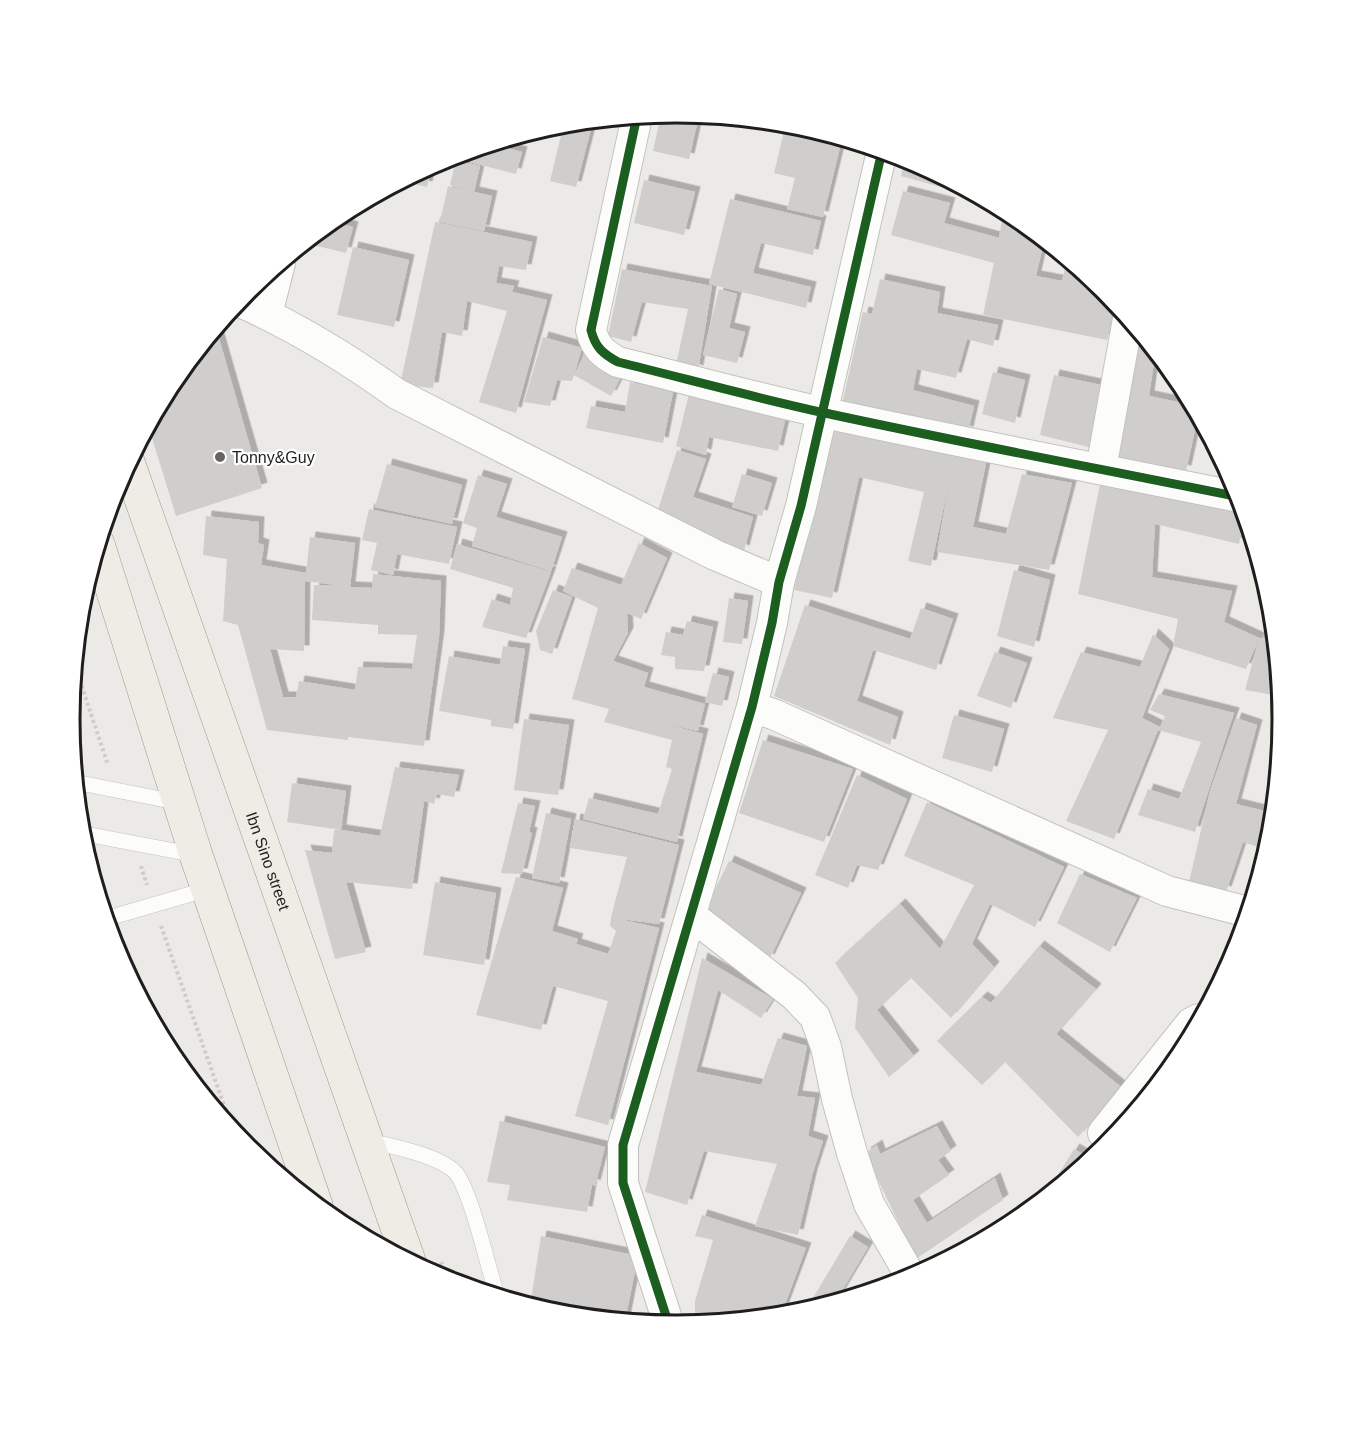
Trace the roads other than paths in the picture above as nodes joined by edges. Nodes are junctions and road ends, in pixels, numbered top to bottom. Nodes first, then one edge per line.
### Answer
1 (635, 124) edge
2 (880, 160) edge
3 (276, 277) edge
4 (247, 305) edge
5 (267, 314) junction
6 (1126, 329) edge
7 (822, 412) junction
8 (1101, 469) junction
9 (132, 474) edge
10 (1227, 495) edge
11 (102, 557) edge
12 (779, 582) junction
13 (752, 707) junction
14 (84, 784) edge
15 (181, 803) junction
16 (91, 835) edge
17 (196, 855) junction
18 (208, 889) junction
19 (1240, 910) edge
20 (692, 916) junction
21 (113, 917) edge
22 (1177, 1040) edge
23 (1103, 1133) dead end
24 (368, 1141) junction
25 (311, 1191) edge
26 (405, 1250) edge
27 (906, 1269) edge
28 (494, 1286) edge
29 (666, 1315) edge

1 - 7 street
2 - 7 street
3 - 5 street
4 - 5 street
5 - 12 street
6 - 8 street
7 - 8 street
7 - 12 street
8 - 10 street
9 - 24 main road, Ibn Sino street
11 - 15 main road
12 - 13 street
13 - 19 street
13 - 20 street
14 - 15 lane
15 - 17 main road
16 - 17 lane
17 - 18 main road
18 - 21 lane
18 - 25 main road
20 - 27 street
20 - 29 street
22 - 23 street
24 - 26 main road, Ibn Sino street
24 - 28 lane

